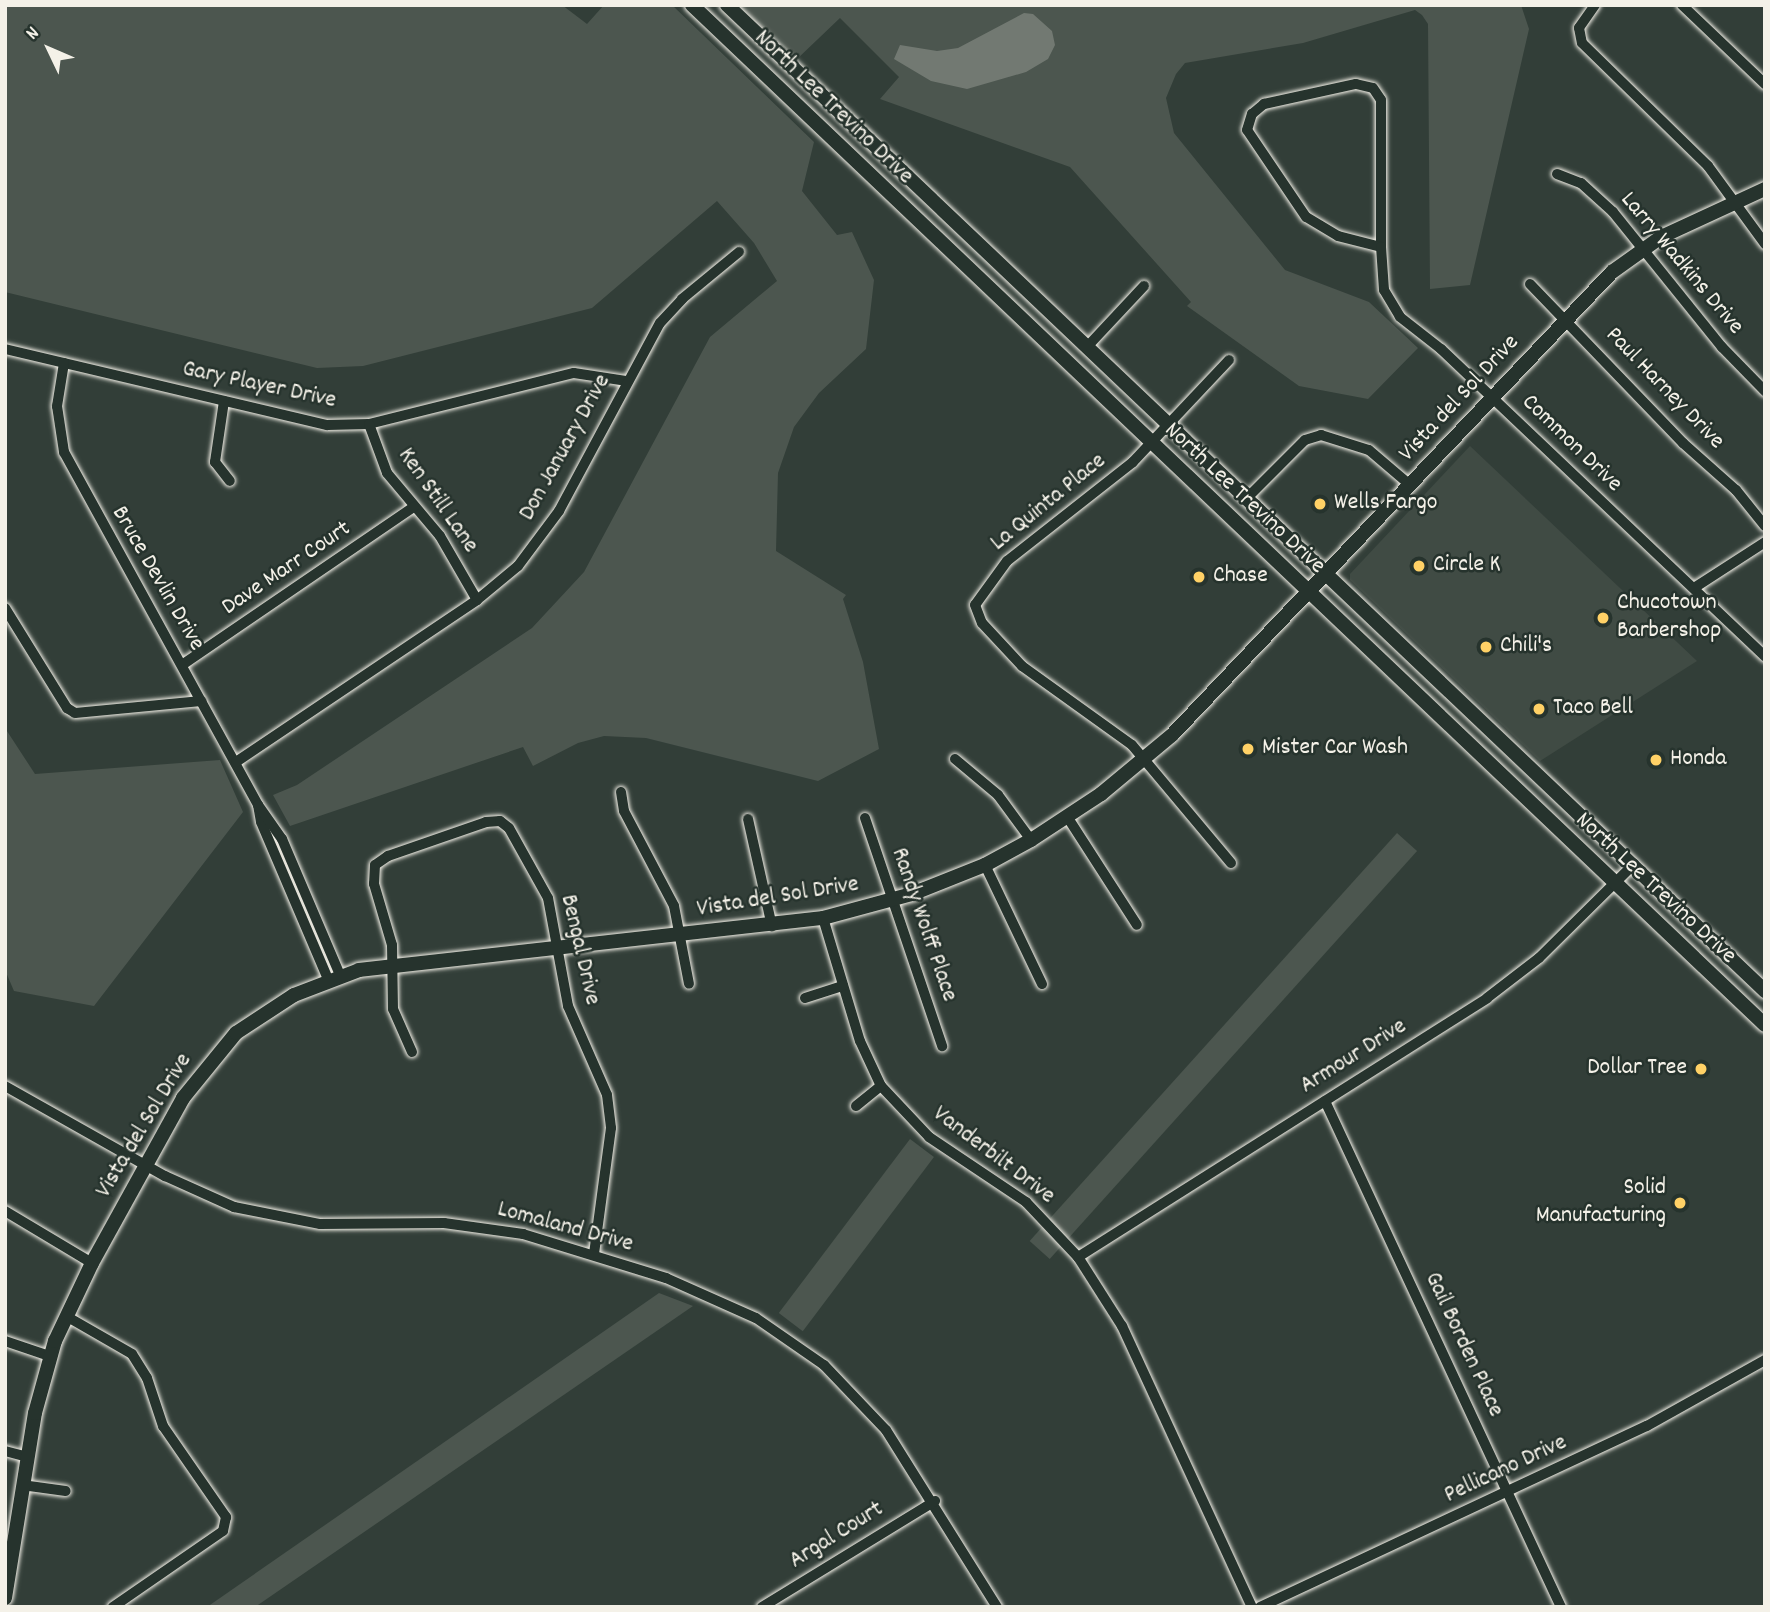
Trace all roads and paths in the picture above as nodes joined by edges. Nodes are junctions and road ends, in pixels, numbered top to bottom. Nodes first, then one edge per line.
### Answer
1 (692, 5) edge
2 (727, 5) edge
3 (1595, 5) edge
4 (1682, 5) edge
5 (1765, 84) edge
6 (1557, 174) dead end
7 (1765, 188) edge
8 (1737, 201) junction
9 (1765, 244) edge
10 (1381, 247) junction
11 (1642, 248) junction
12 (739, 252) dead end
13 (1530, 284) dead end
14 (1144, 286) dead end
15 (1567, 319) junction
16 (1086, 348) junction
17 (5, 349) edge
18 (1228, 360) dead end
19 (64, 363) junction
20 (627, 381) junction
21 (1765, 391) edge
22 (1493, 398) junction
23 (224, 401) junction
24 (369, 424) junction
25 (1168, 425) junction
26 (1151, 442) junction
27 (230, 481) dead end
28 (1410, 485) junction
29 (1246, 499) junction
30 (414, 507) junction
31 (1765, 526) edge
32 (1765, 542) edge
33 (1326, 574) junction
34 (1694, 588) junction
35 (1309, 591) junction
36 (477, 600) junction
37 (5, 608) edge
38 (1765, 657) edge
39 (182, 665) junction
40 (201, 701) junction
41 (1493, 734) junction
42 (1477, 751) junction
43 (955, 759) dead end
44 (1143, 761) junction
45 (236, 762) junction
46 (621, 792) dead end
47 (864, 818) dead end
48 (1068, 818) junction
49 (748, 819) dead end
50 (1031, 840) junction
51 (1231, 863) dead end
52 (985, 865) junction
53 (1632, 866) junction
54 (1615, 883) junction
55 (895, 899) junction
56 (823, 918) junction
57 (1137, 925) dead end
58 (772, 926) junction
59 (679, 936) junction
60 (560, 948) junction
61 (394, 964) junction
62 (334, 977) junction
63 (689, 984) dead end
64 (1042, 984) dead end
65 (844, 986) junction
66 (1760, 987) edge
67 (805, 998) dead end
68 (1739, 1000) junction
69 (1765, 1025) edge
70 (942, 1046) dead end
71 (412, 1052) dead end
72 (5, 1086) edge
73 (881, 1086) junction
74 (1325, 1101) junction
75 (856, 1106) dead end
76 (146, 1165) junction
77 (5, 1211) edge
78 (594, 1254) junction
79 (1078, 1256) junction
80 (92, 1263) junction
81 (66, 1316) junction
82 (5, 1341) edge
83 (50, 1356) junction
84 (1765, 1360) edge
85 (5, 1451) edge
86 (27, 1457) junction
87 (22, 1485) junction
88 (66, 1491) dead end
89 (1508, 1493) junction
90 (934, 1501) junction
91 (7, 1569) edge
92 (5, 1598) edge
93 (113, 1607) edge
94 (762, 1607) edge
95 (997, 1607) edge
96 (1252, 1607) edge
97 (1260, 1607) edge
98 (1561, 1607) edge

1 - 26 main road, North Lee Trevino Drive
2 - 16 main road, North Lee Trevino Drive
3 - 8 street
4 - 5 street
6 - 11 street, Larry Wadkins Drive
7 - 8 main road, Vista del Sol Drive
8 - 9 street
8 - 11 main road, Vista del Sol Drive
10 - 10 street, Common Drive
10 - 22 street, Common Drive
11 - 15 main road, Vista del Sol Drive
11 - 21 street, Larry Wadkins Drive
12 - 20 street, Don January Drive
13 - 15 street, Paul Harney Drive
14 - 16 street
15 - 22 main road, Vista del Sol Drive
15 - 31 street, Paul Harney Drive
16 - 25 main road, North Lee Trevino Drive
17 - 19 street, Gary Player Drive
18 - 25 street, La Quinta Place
19 - 23 street, Gary Player Drive
19 - 39 street, Bruce Devlin Drive
20 - 24 street, Gary Player Drive
20 - 36 street, Don January Drive
22 - 28 main road, Vista del Sol Drive
22 - 34 street, Common Drive
23 - 24 street, Gary Player Drive
23 - 27 street
24 - 30 street, Ken Still Lane
25 - 26 street, La Quinta Place
25 - 29 main road, North Lee Trevino Drive
26 - 35 main road, North Lee Trevino Drive
26 - 44 street, La Quinta Place
28 - 29 street
28 - 33 main road, Vista del Sol Drive
29 - 33 main road, North Lee Trevino Drive
30 - 36 street, Ken Still Lane
30 - 39 street, Dave Marr Court
32 - 34 street
33 - 35 main road, Vista del Sol Drive
33 - 41 main road, North Lee Trevino Drive
34 - 38 street, Common Drive
35 - 42 main road, North Lee Trevino Drive
35 - 44 main road, Vista del Sol Drive
36 - 45 street, Don January Drive
37 - 40 street
39 - 40 street, Bruce Devlin Drive
40 - 45 street, Bruce Devlin Drive
41 - 42 main road
41 - 53 main road, North Lee Trevino Drive
42 - 54 main road, North Lee Trevino Drive
43 - 50 street
44 - 48 main road, Vista del Sol Drive
44 - 51 street
45 - 62 street, Bruce Devlin Drive
46 - 59 street
47 - 55 street, Randy Wolff Place
48 - 50 main road, Vista del Sol Drive
48 - 57 street
49 - 58 street
50 - 52 main road, Vista del Sol Drive
52 - 55 main road, Vista del Sol Drive
52 - 64 street
53 - 54 street, Armour Drive
53 - 66 main road, North Lee Trevino Drive
54 - 68 main road, North Lee Trevino Drive
54 - 74 street, Armour Drive
55 - 56 main road, Vista del Sol Drive
55 - 70 street, Randy Wolff Place
56 - 58 main road, Vista del Sol Drive
56 - 65 street, Vanderbilt Drive
58 - 59 main road, Vista del Sol Drive
59 - 60 main road, Vista del Sol Drive
59 - 63 street
60 - 61 main road, Vista del Sol Drive
60 - 61 street, Bengal Drive
60 - 78 street, Bengal Drive
61 - 62 main road, Vista del Sol Drive
61 - 71 street, Bengal Drive
62 - 76 main road, Vista del Sol Drive
65 - 67 street
65 - 73 street, Vanderbilt Drive
66 - 68 main road
68 - 69 main road, North Lee Trevino Drive
72 - 76 street, Lomaland Drive
73 - 75 street
73 - 79 street, Vanderbilt Drive
74 - 79 street, Armour Drive
74 - 89 street, Gail Borden Place
76 - 78 street, Lomaland Drive
76 - 80 main road, Vista del Sol Drive
77 - 80 street
78 - 90 street, Lomaland Drive
79 - 96 street, Vanderbilt Drive
80 - 81 main road, Vista del Sol Drive
81 - 83 main road, Vista del Sol Drive
81 - 93 street
82 - 83 street
83 - 86 main road, Vista del Sol Drive
84 - 89 street, Pellicano Drive
85 - 86 street
86 - 87 main road, Vista del Sol Drive
87 - 88 street
87 - 91 main road, Vista del Sol Drive
89 - 97 street, Pellicano Drive
89 - 98 street, Gail Borden Place
90 - 94 street, Argal Court
90 - 95 street, Lomaland Drive
91 - 92 main road, Vista del Sol Drive

